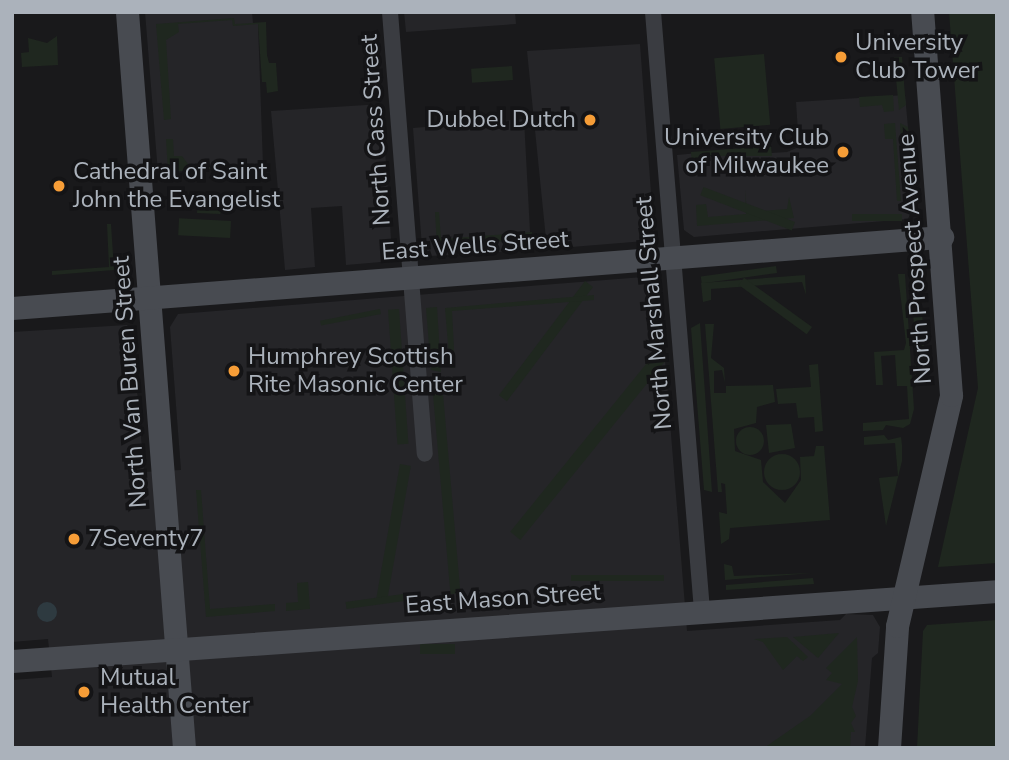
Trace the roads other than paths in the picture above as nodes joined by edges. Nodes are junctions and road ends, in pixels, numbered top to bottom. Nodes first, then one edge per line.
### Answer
1 (127, 12) edge
2 (390, 12) edge
3 (653, 12) edge
4 (922, 12) edge
5 (942, 237) junction
6 (673, 257) junction
7 (411, 278) junction
8 (149, 298) junction
9 (12, 308) edge
10 (425, 454) dead end
11 (997, 591) edge
12 (903, 597) junction
13 (702, 611) junction
14 (177, 648) junction
15 (12, 661) edge
16 (184, 748) edge
17 (889, 748) edge

1 - 8 main road, North Van Buren Street
2 - 7 street, North Cass Street
3 - 6 street, North Marshall Street
4 - 5 main road, North Prospect Avenue
5 - 6 main road, East Wells Street
5 - 12 main road, North Prospect Avenue
6 - 7 main road, East Wells Street
6 - 13 street, North Marshall Street
7 - 8 main road, East Wells Street
7 - 10 street, North Cass Street
8 - 9 main road, East Wells Street
8 - 14 main road, North Van Buren Street
11 - 12 main road, East Mason Street
12 - 13 main road, East Mason Street
12 - 17 main road, North Prospect Avenue
13 - 14 main road, East Mason Street
14 - 15 main road, East Mason Street
14 - 16 main road, North Van Buren Street

